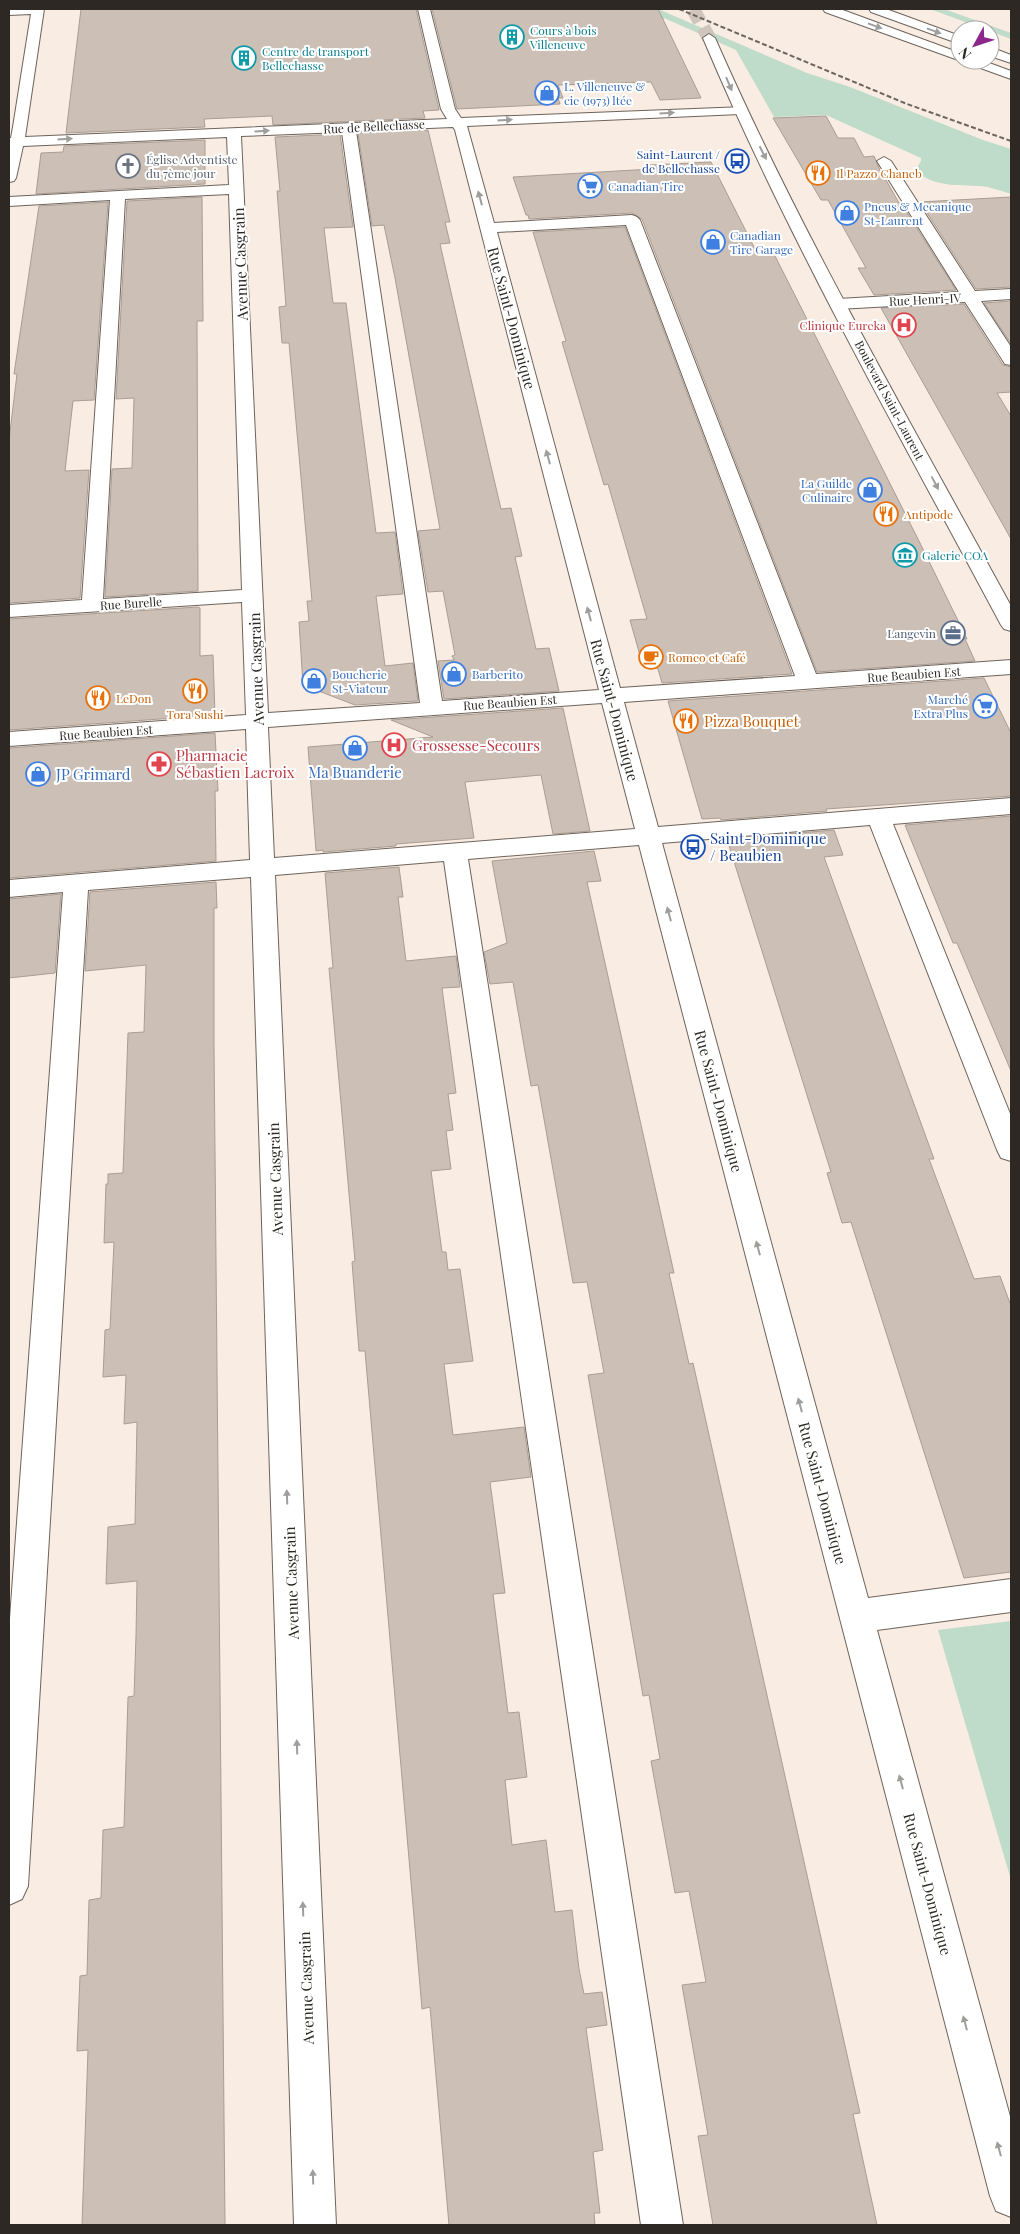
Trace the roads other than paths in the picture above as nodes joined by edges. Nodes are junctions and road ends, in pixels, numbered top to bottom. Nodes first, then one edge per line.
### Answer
1 (38, 9) edge
2 (424, 9) edge
3 (830, 9) edge
4 (875, 9) edge
5 (904, 9) edge
6 (9, 11) edge
7 (950, 26) edge
8 (950, 36) edge
9 (709, 38) tunnel mouth
10 (950, 53) edge
11 (995, 70) edge
12 (1011, 76) edge
13 (740, 110) junction
14 (454, 120) junction
15 (348, 127) junction
16 (234, 132) junction
17 (12, 142) edge
18 (884, 161) dead end
19 (9, 178) edge
20 (237, 189) junction
21 (118, 195) junction
22 (9, 201) edge
23 (488, 228) junction
24 (1011, 294) edge
25 (970, 296) junction
26 (838, 304) junction
27 (1011, 360) edge
28 (253, 595) junction
29 (92, 606) junction
30 (9, 611) edge
31 (1011, 625) edge
32 (1011, 667) edge
33 (808, 682) junction
34 (611, 695) junction
35 (432, 708) junction
36 (258, 721) junction
37 (9, 739) edge
38 (1011, 806) edge
39 (878, 816) junction
40 (648, 836) junction
41 (455, 852) junction
42 (263, 868) junction
43 (76, 882) junction
44 (9, 888) edge
45 (1011, 1150) edge
46 (1011, 1594) edge
47 (856, 1616) junction
48 (9, 1886) edge
49 (1011, 2196) edge
50 (315, 2225) edge
51 (662, 2225) edge

1 - 6 street
1 - 17 street
2 - 14 street, Rue Saint-Dominique
3 -> 10 street
4 -> 8 street
5 - 7 street
9 -> 13 street, Boulevard Saint-Laurent
11 - 12 street
14 -> 13 street, Rue de Bellechasse
13 -> 26 street, Boulevard Saint-Laurent
14 - 15 street, Rue de Bellechasse
23 -> 14 street, Rue Saint-Dominique
16 -> 15 street, Rue de Bellechasse
15 - 35 street
17 -> 16 street, Rue de Bellechasse
16 - 20 street, Avenue Casgrain
17 - 19 street
18 - 25 street
20 - 21 street
20 - 28 street, Avenue Casgrain
21 - 22 street
21 - 29 street
23 - 33 street
34 -> 23 street, Rue Saint-Dominique
24 - 25 street, Rue Henri-IV
25 - 26 street, Rue Henri-IV
25 - 27 street
26 -> 31 street, Boulevard Saint-Laurent
28 - 29 street, Rue Burelle
28 - 36 street, Avenue Casgrain
29 - 30 street, Rue Burelle
32 - 33 street, Rue Beaubien Est
33 - 34 street, Rue Beaubien Est
34 - 35 street, Rue Beaubien Est
34 - 40 street, Rue Saint-Dominique
35 - 36 street, Rue Beaubien Est
36 - 37 street, Rue Beaubien Est
36 - 42 street, Avenue Casgrain
38 - 39 street
39 - 40 street
39 - 45 street
40 - 41 street
47 -> 40 street, Rue Saint-Dominique
41 - 42 street
41 - 51 street
42 - 43 street
50 -> 42 street, Avenue Casgrain
43 - 44 street
43 - 48 street
46 - 47 street
49 -> 47 street, Rue Saint-Dominique

